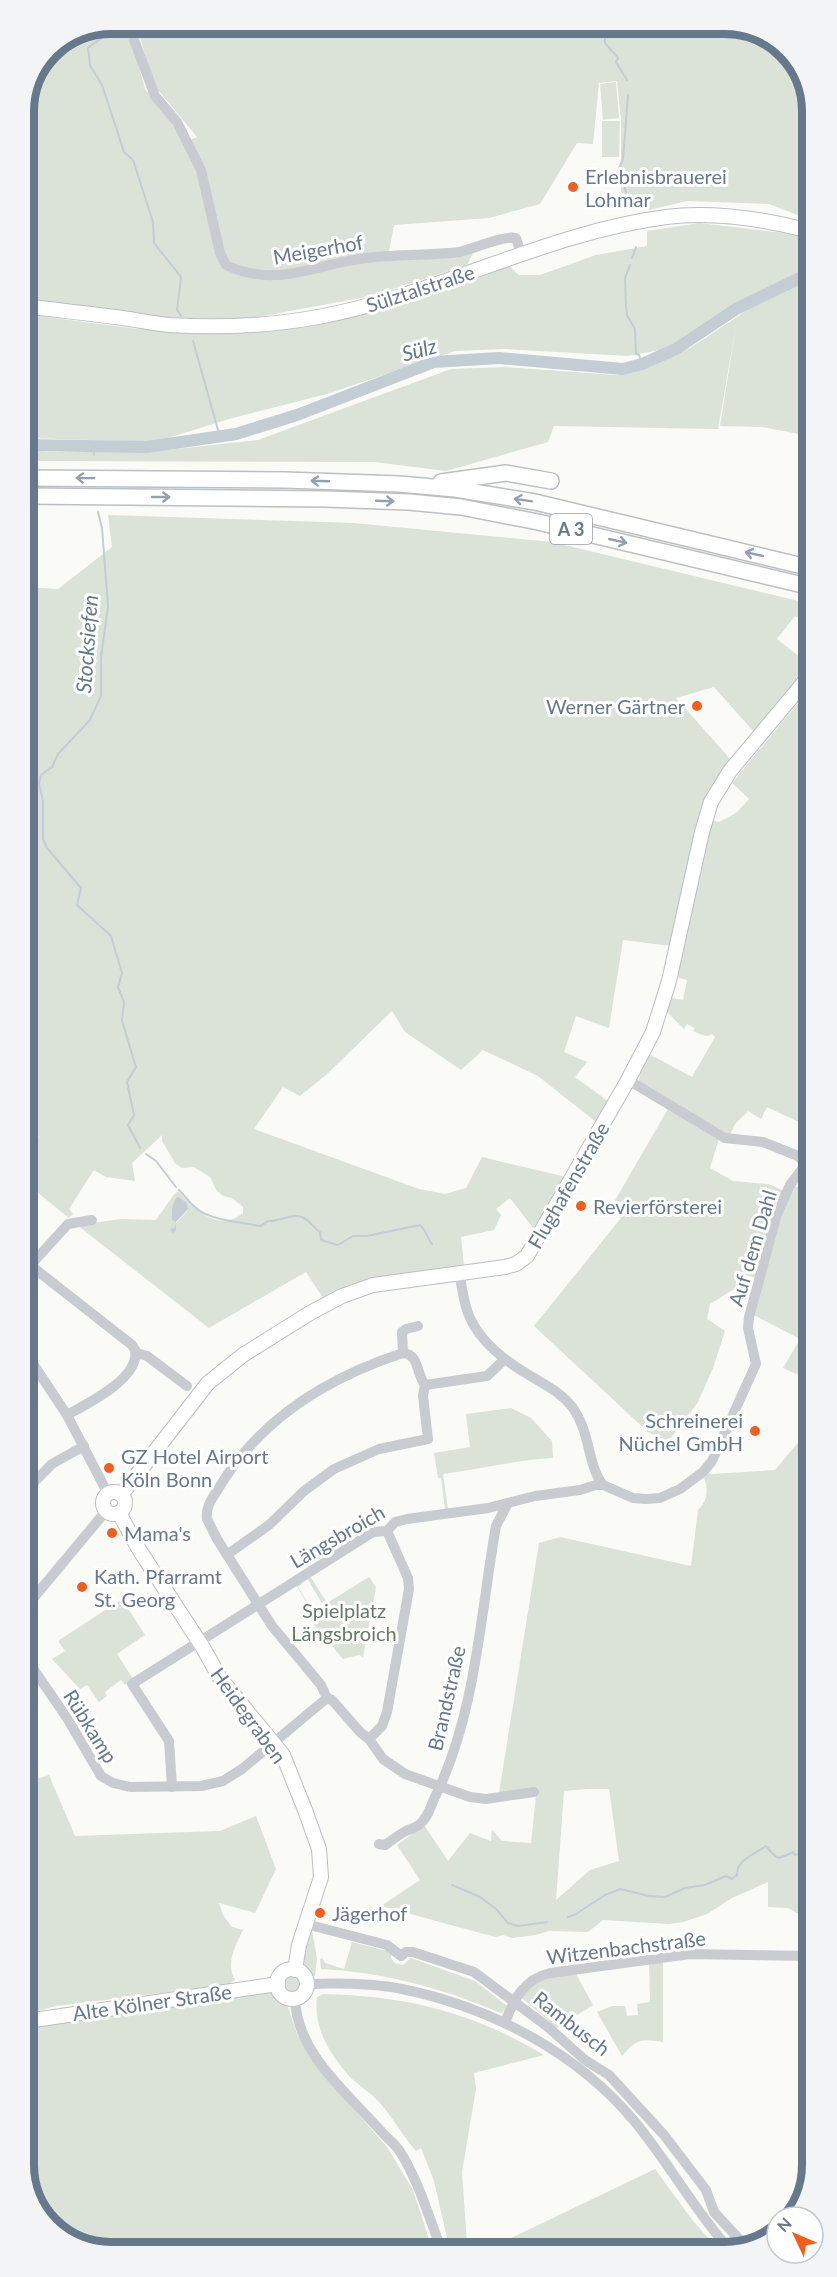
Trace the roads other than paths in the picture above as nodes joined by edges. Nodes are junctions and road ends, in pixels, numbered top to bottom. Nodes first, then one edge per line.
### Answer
1 (134, 34) edge
2 (802, 229) edge
3 (521, 254) junction
4 (35, 307) edge
5 (35, 478) edge
6 (551, 481) dead end
7 (399, 484) junction
8 (35, 496) edge
9 (802, 566) edge
10 (802, 585) edge
11 (802, 685) edge
12 (628, 1080) junction
13 (802, 1160) edge
14 (802, 1169) edge
15 (92, 1220) dead end
16 (34, 1261) edge
17 (459, 1272) junction
18 (34, 1273) edge
19 (418, 1326) dead end
20 (135, 1351) junction
21 (403, 1353) junction
22 (505, 1359) junction
23 (34, 1366) edge
24 (425, 1385) junction
25 (187, 1386) dead end
26 (67, 1415) junction
27 (84, 1446) junction
28 (594, 1471) junction
29 (34, 1482) edge
30 (603, 1485) junction
31 (589, 1486) junction
32 (115, 1494) junction
33 (508, 1503) junction
34 (478, 1508) junction
35 (113, 1512) junction
36 (496, 1526) junction
37 (387, 1531) junction
38 (228, 1554) junction
39 (34, 1598) edge
40 (257, 1605) junction
41 (198, 1641) junction
42 (34, 1670) edge
43 (327, 1698) junction
44 (369, 1739) junction
45 (272, 1743) junction
46 (172, 1787) junction
47 (440, 1787) junction
48 (534, 1792) dead end
49 (379, 1844) dead end
50 (306, 1924) junction
51 (802, 1956) edge
52 (295, 1970) junction
53 (278, 1984) junction
54 (307, 1984) junction
55 (295, 1999) junction
56 (514, 2001) junction
57 (34, 2019) edge
58 (505, 2023) junction
59 (741, 2241) edge
60 (439, 2242) edge
61 (723, 2242) edge

1 - 3 street, Meigerhof
2 - 3 main road, Sülztalstraße
3 - 4 main road, Sülztalstraße
7 -> 5 highway, A 3
6 - 7 highway
9 -> 7 highway, A 3
8 -> 10 highway, A 3
11 - 12 main road, Flughafenstraße
12 - 13 street, Auf dem Dahl
12 - 17 main road, Flughafenstraße
14 - 30 street, Auf dem Dahl
15 - 16 street
17 - 22 street
17 - 32 main road, Flughafenstraße
18 - 20 street
19 - 21 street
20 - 25 street
20 - 26 street
21 - 24 street
21 - 38 street
22 - 24 street
22 - 28 street
23 - 26 street
24 - 38 street
26 - 27 street
27 - 29 street
27 - 32 street
28 - 30 street
28 - 31 street
30 - 31 street, Auf dem Dahl
31 - 33 street, Auf dem Dahl
32 - 35 main road
33 - 34 street, Längsbroich
33 - 36 street, Brandstraße
34 - 36 street
34 - 37 street, Längsbroich
35 - 39 street
35 - 41 main road, Heidegraben
36 - 47 street, Brandstraße
37 - 40 street, Längsbroich
37 - 44 street
38 - 40 street
40 - 41 street, Längsbroich
40 - 43 street
41 - 45 main road, Heidegraben
41 - 46 street, Längsbroich
42 - 46 street, Rübkamp
43 - 44 street
43 - 45 street, Rübkamp
44 - 47 street
45 - 46 street, Rübkamp
45 - 50 main road, Heidegraben
47 - 48 street
47 - 49 street, Brandstraße
50 - 52 main road, Heidegraben
50 - 56 street, Rambusch
51 - 56 street, Witzenbachstraße
52 - 53 main road
52 - 54 main road
53 - 55 main road
53 - 57 main road, Alte Kölner Straße
54 - 55 main road
54 - 58 street, Rambusch
55 - 60 street
56 - 58 street, Witzenbachstraße
56 - 59 street, Rambusch
58 - 61 street, Rambusch

